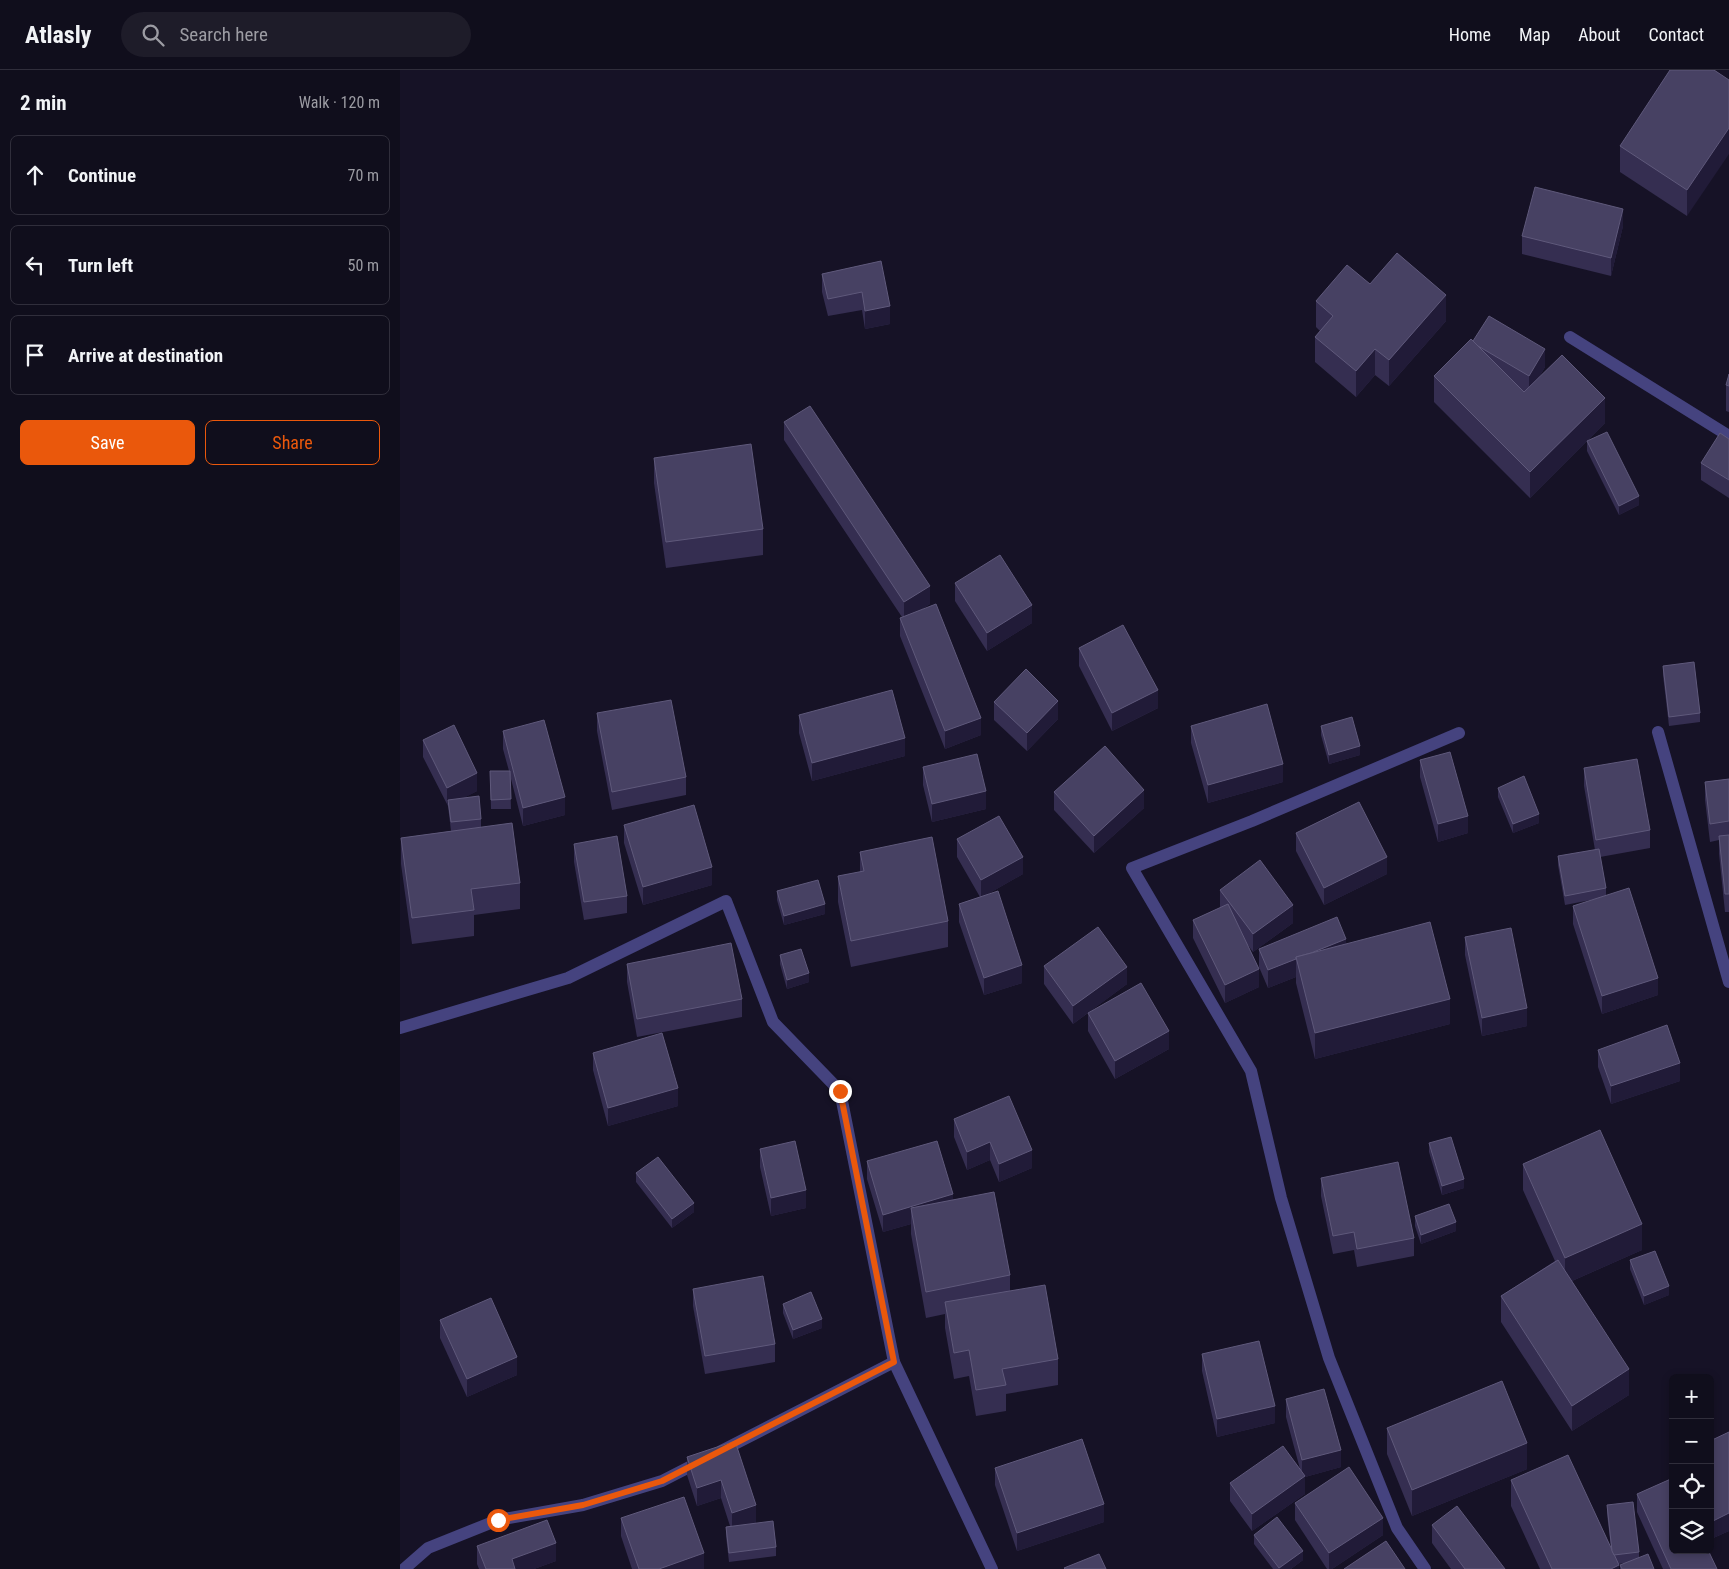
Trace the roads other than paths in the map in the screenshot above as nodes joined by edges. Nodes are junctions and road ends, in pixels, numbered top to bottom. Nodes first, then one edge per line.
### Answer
1 (1570, 337) dead end
2 (1729, 436) edge
3 (1658, 732) dead end
4 (1460, 733) dead end
5 (1729, 982) edge
6 (400, 1028) edge
7 (894, 1362) junction
8 (404, 1569) edge
9 (992, 1569) edge
10 (1425, 1569) edge

1 - 2 street
3 - 5 street
4 - 10 street
6 - 7 street
7 - 8 street
7 - 9 street

